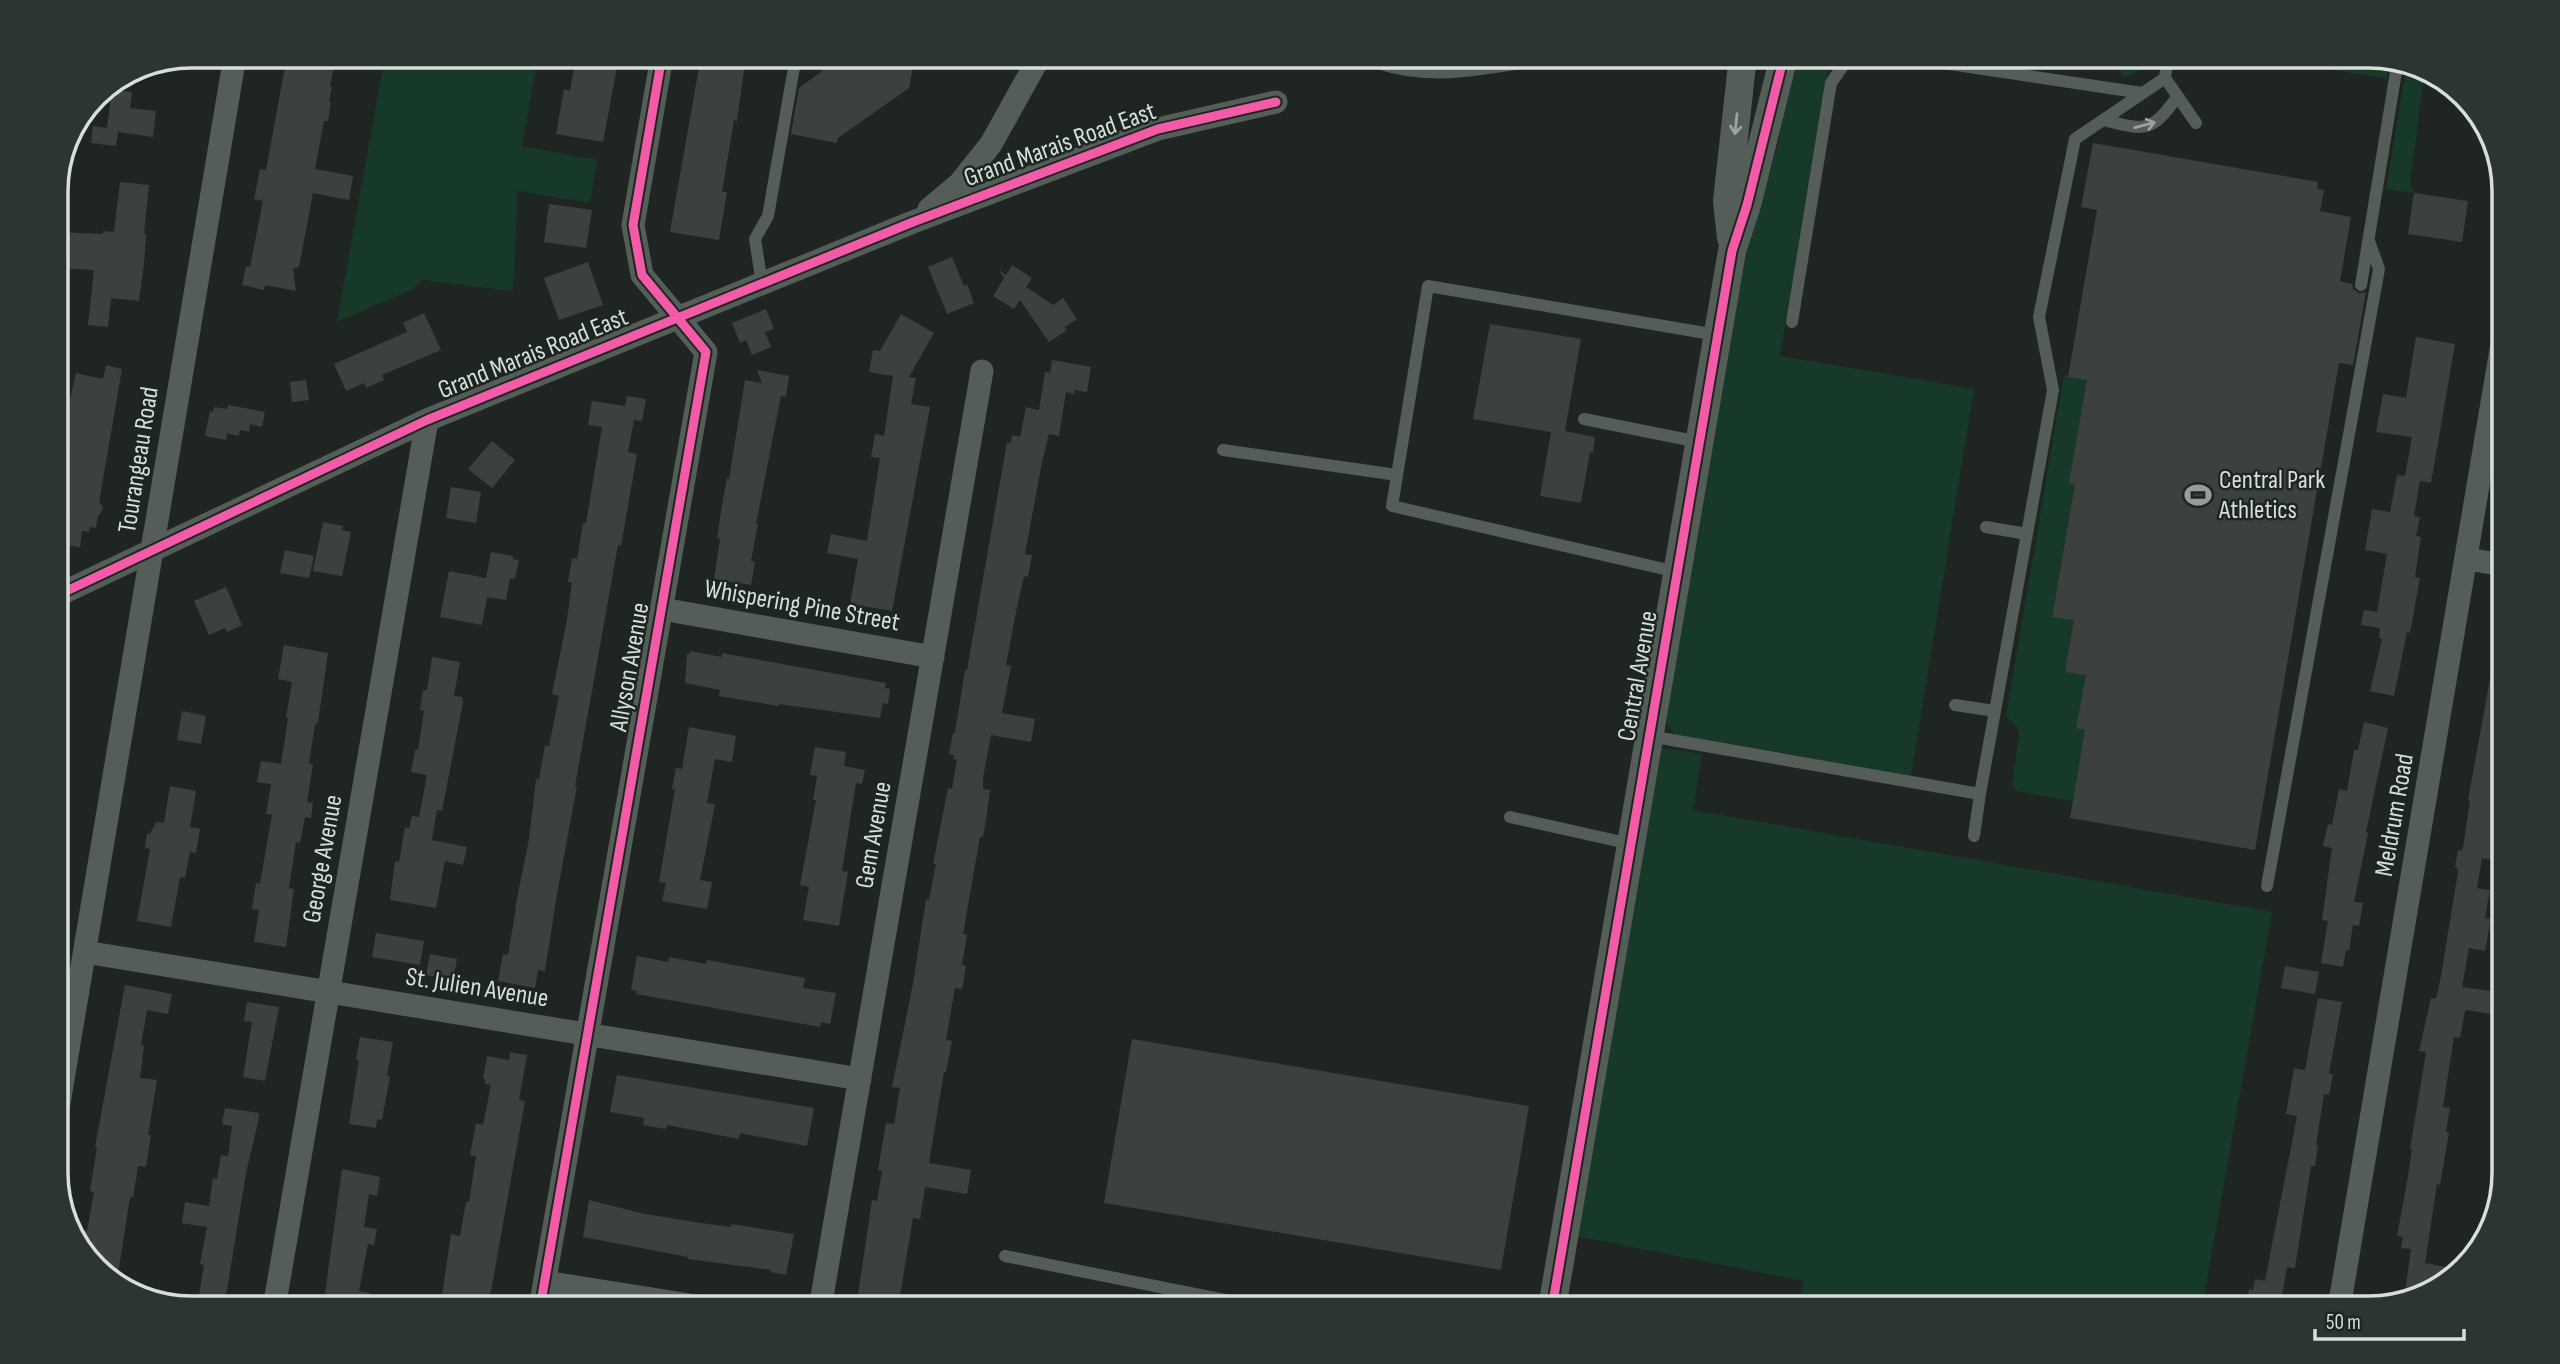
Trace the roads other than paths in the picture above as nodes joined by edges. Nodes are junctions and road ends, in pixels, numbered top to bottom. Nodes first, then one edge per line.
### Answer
1 (233, 68) edge
2 (660, 68) edge
3 (794, 68) edge
4 (1033, 68) edge
5 (1742, 68) edge
6 (1781, 68) edge
7 (1842, 68) edge
8 (1976, 68) edge
9 (2166, 68) edge
10 (2396, 72) dead end
11 (2165, 78) junction
12 (2142, 93) junction
13 (2177, 97) junction
14 (1276, 102) dead end
15 (2103, 120) junction
16 (2196, 123) dead end
17 (913, 222) junction
18 (2369, 241) junction
19 (1732, 251) junction
20 (762, 284) junction
21 (2361, 285) dead end
22 (678, 318) junction
23 (1792, 321) dead end
24 (1717, 335) junction
25 (982, 371) dead end
26 (2491, 418) edge
27 (1584, 419) dead end
28 (427, 420) junction
29 (1699, 442) junction
30 (1223, 450) dead end
31 (1397, 475) junction
32 (1986, 527) dead end
33 (2027, 534) junction
34 (153, 551) junction
35 (2467, 559) junction
36 (2491, 563) edge
37 (1677, 572) junction
38 (69, 590) edge
39 (662, 609) junction
40 (933, 657) junction
41 (1955, 705) dead end
42 (1995, 711) junction
43 (1649, 736) junction
44 (1980, 794) junction
45 (1510, 817) dead end
46 (1973, 836) dead end
47 (1631, 844) junction
48 (2267, 886) dead end
49 (85, 952) junction
50 (329, 992) junction
51 (588, 1034) junction
52 (69, 1045) edge
53 (860, 1079) junction
54 (1005, 1256) dead end
55 (545, 1282) junction
56 (276, 1296) edge
57 (542, 1296) edge
58 (633, 1296) edge
59 (822, 1296) edge
60 (1205, 1296) edge
61 (1554, 1296) edge
62 (2341, 1296) edge

1 - 34 street, Tourangeau Road
2 - 22 street, Allyson Avenue
3 - 20 lane
4 - 17 street, Grand Marais Road East
5 -> 19 street, Central Avenue
6 - 19 street, Central Avenue
7 - 23 lane
8 - 12 lane
9 - 11 lane
10 - 18 lane
11 - 12 lane
11 - 13 lane
12 - 15 lane
15 -> 13 lane
13 - 16 lane
14 - 17 street, Grand Marais Road East
15 - 33 lane
17 - 20 street, Grand Marais Road East
18 - 21 lane
18 - 48 lane
19 - 24 street, Central Avenue
20 - 22 street, Grand Marais Road East
22 - 28 street, Grand Marais Road East
22 - 39 street, Allyson Avenue
24 - 29 street, Central Avenue
24 - 31 lane
25 - 40 street, Gem Avenue
26 - 35 street, Meldrum Road
27 - 29 lane
28 - 34 street, Grand Marais Road East
28 - 50 street, George Avenue
29 - 37 street, Central Avenue
30 - 31 lane
31 - 37 lane
32 - 33 lane
33 - 42 lane
34 - 38 street, Grand Marais Road East
34 - 49 street, Tourangeau Road
35 - 36 street
35 - 62 street, Meldrum Road
37 - 43 street, Central Avenue
39 - 40 street, Whispering Pine Street
39 - 51 street, Allyson Avenue
40 - 53 street, Gem Avenue
41 - 42 lane
42 - 44 lane
43 - 44 lane
43 - 47 street, Central Avenue
44 - 46 lane
45 - 47 lane
47 - 61 street, Central Avenue
49 - 50 street, St. Julien Avenue
49 - 52 street, Tourangeau Road
50 - 51 street, St. Julien Avenue
50 - 56 street, George Avenue
51 - 53 street, St. Julien Avenue
51 - 55 street, Allyson Avenue
53 - 59 street, Gem Avenue
54 - 60 lane
55 - 57 street, Allyson Avenue
55 - 58 street

